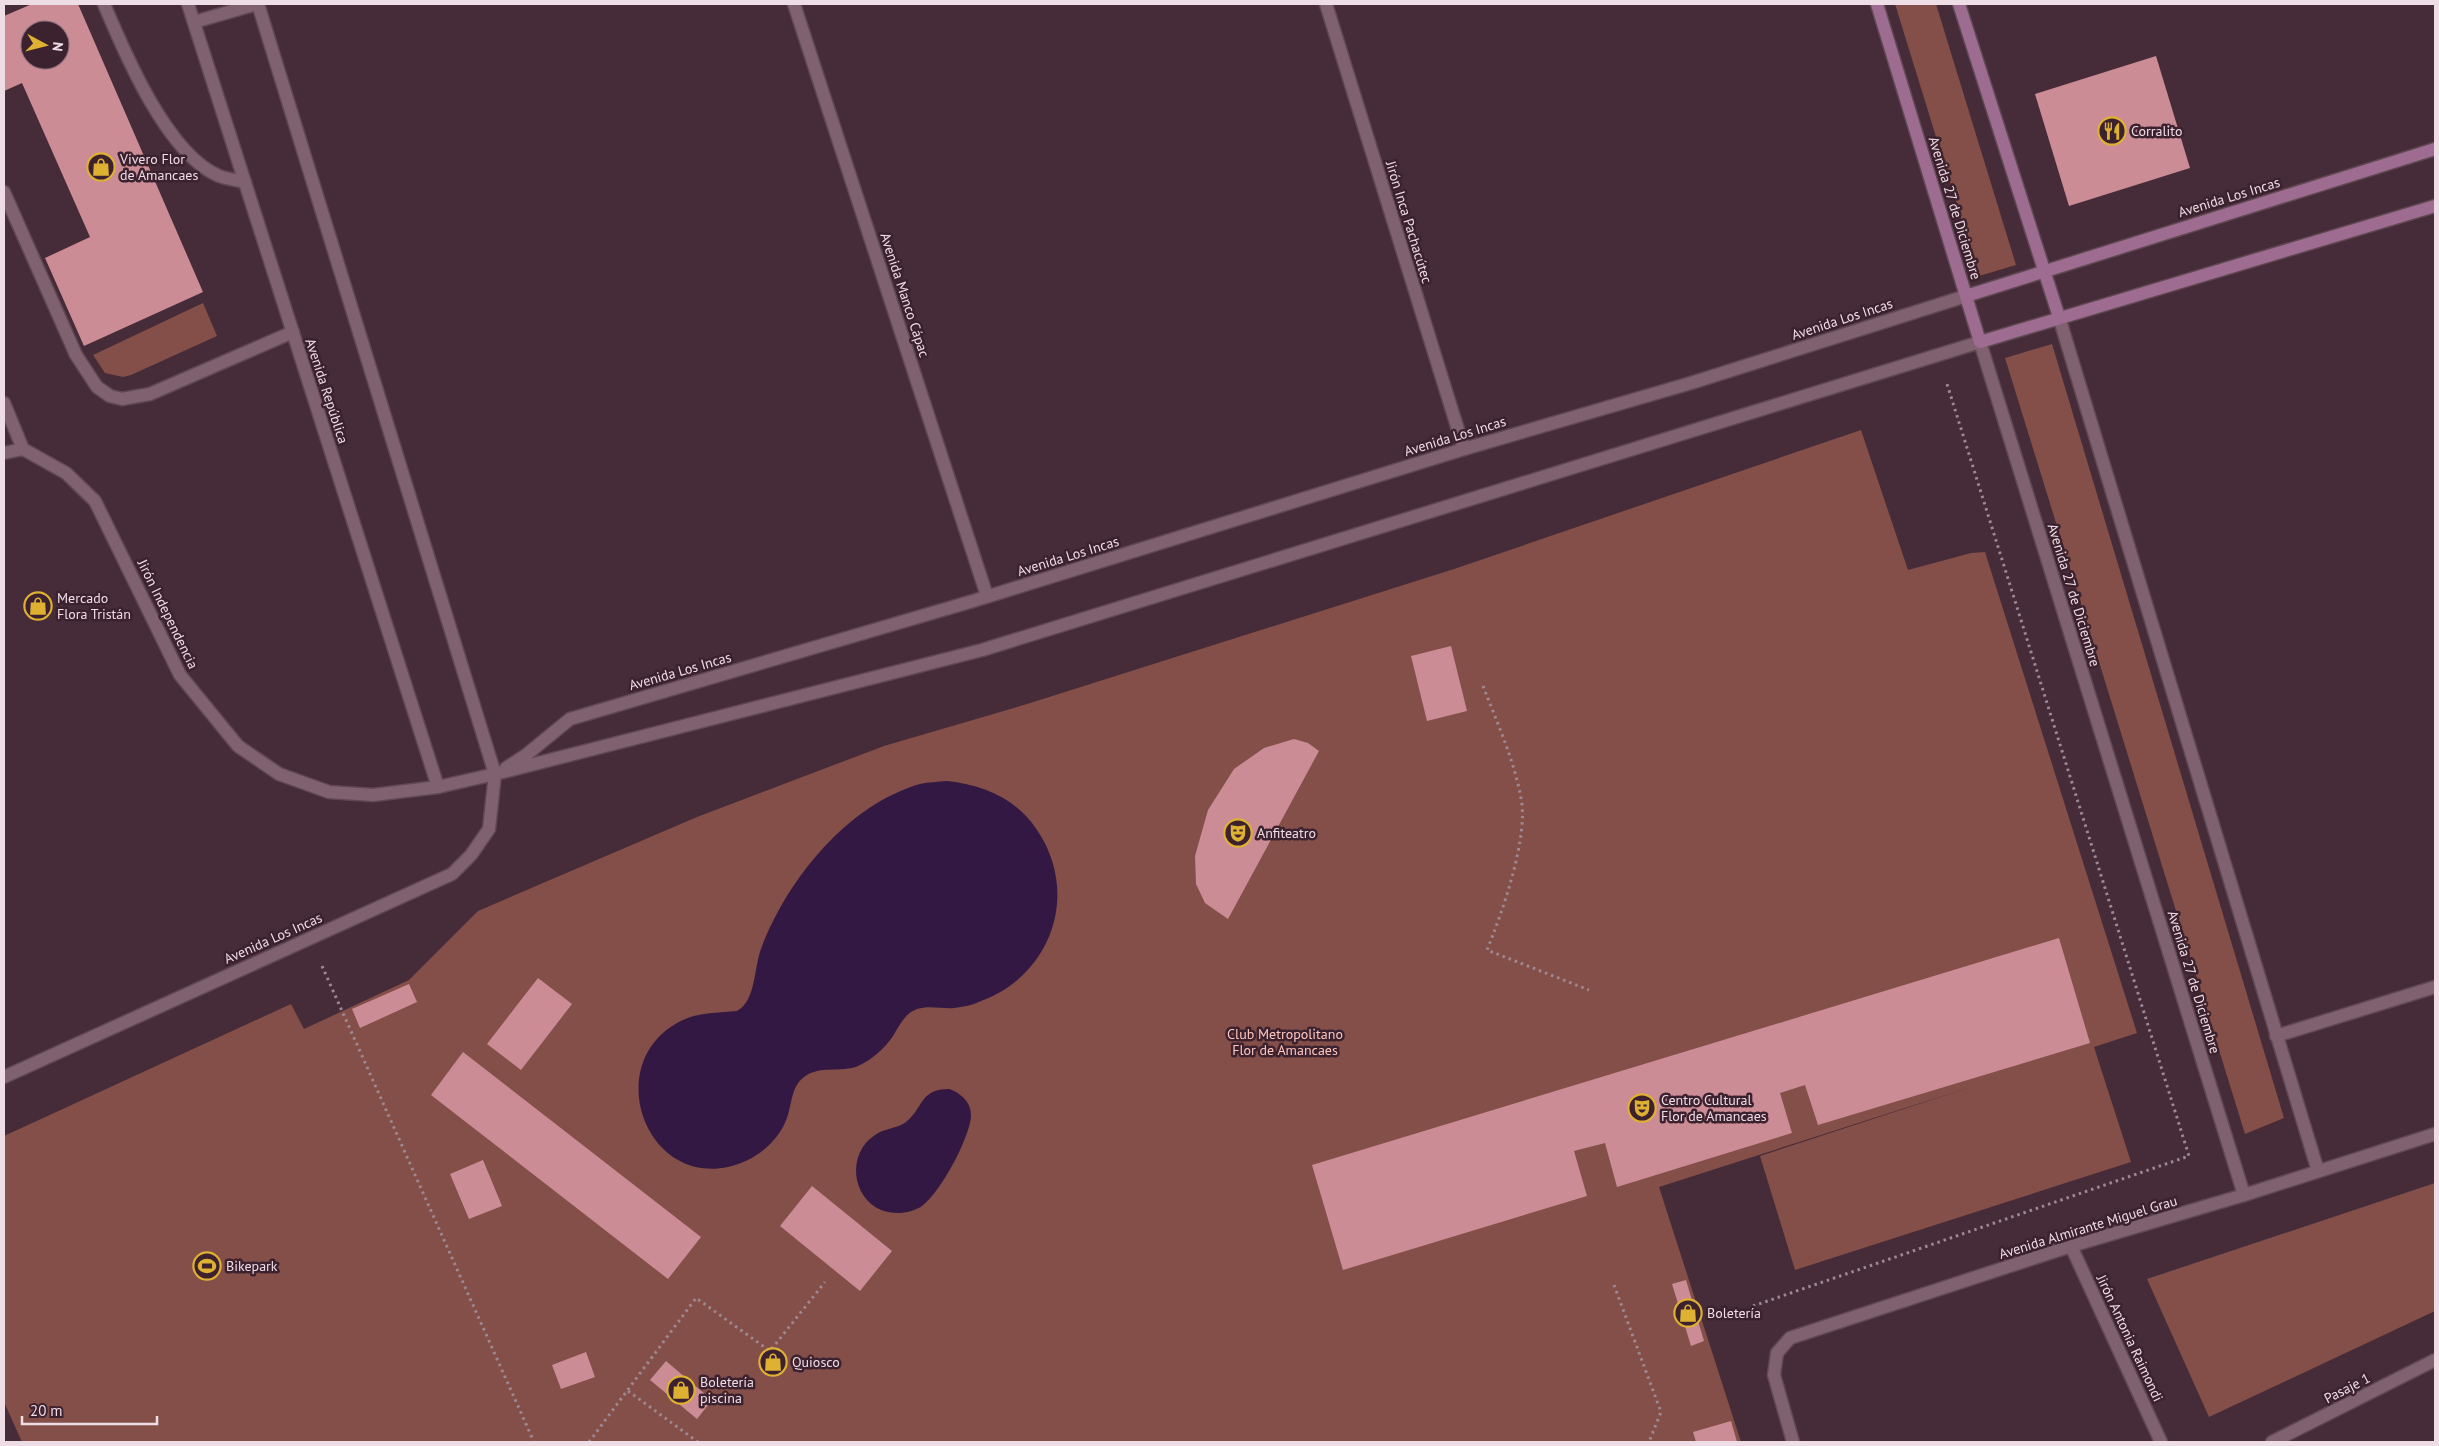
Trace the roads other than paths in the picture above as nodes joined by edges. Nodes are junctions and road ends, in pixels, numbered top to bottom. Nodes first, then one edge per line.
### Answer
1 (104, 4) edge
2 (188, 4) edge
3 (257, 4) edge
4 (794, 4) edge
5 (1326, 4) edge
6 (1877, 4) edge
7 (1959, 4) edge
8 (194, 22) junction
9 (2435, 149) edge
10 (245, 182) junction
11 (4, 192) edge
12 (2435, 206) edge
13 (2045, 270) junction
14 (1966, 296) junction
15 (2060, 317) junction
16 (293, 332) junction
17 (1980, 342) junction
18 (4, 403) edge
19 (23, 449) junction
20 (1464, 449) junction
21 (4, 453) edge
22 (987, 596) junction
23 (495, 774) junction
24 (438, 787) junction
25 (2435, 987) edge
26 (2276, 1036) junction
27 (4, 1077) edge
28 (2435, 1134) edge
29 (2318, 1171) junction
30 (2244, 1195) junction
31 (2071, 1246) junction
32 (2435, 1360) edge
33 (1792, 1442) edge
34 (2161, 1442) edge
35 (2272, 1442) edge

1 - 10 street
2 - 8 street, Avenida República
3 - 8 street
3 - 23 street
4 - 22 street, Avenida Manco Cápac
5 - 20 street, Jirón Inca Pachacútec
6 - 14 street, Avenida 27 de Diciembre
7 - 13 street
8 - 10 street, Avenida República
9 - 13 street, Avenida Los Incas
10 - 16 street, Avenida República
11 - 16 street
12 - 15 street
13 - 14 street, Avenida Los Incas
13 - 15 street
14 - 17 street, Avenida 27 de Diciembre
14 - 20 street, Avenida Los Incas
15 - 17 street
15 - 26 street
16 - 24 street, Avenida República
17 - 23 street
17 - 30 street, Avenida 27 de Diciembre
18 - 19 street
19 - 21 street
19 - 24 street, Jirón Independencia
20 - 22 street, Avenida Los Incas
22 - 23 street, Avenida Los Incas
23 - 24 street, Jirón Independencia
23 - 27 street, Avenida Los Incas
25 - 26 street
26 - 29 street
28 - 29 street, Avenida Almirante Miguel Grau
29 - 30 street, Avenida Almirante Miguel Grau
30 - 31 street, Avenida Almirante Miguel Grau
31 - 33 street, Avenida Almirante Miguel Grau
31 - 34 street, Jirón Antonia Raimondi
32 - 35 street, Pasaje 1

